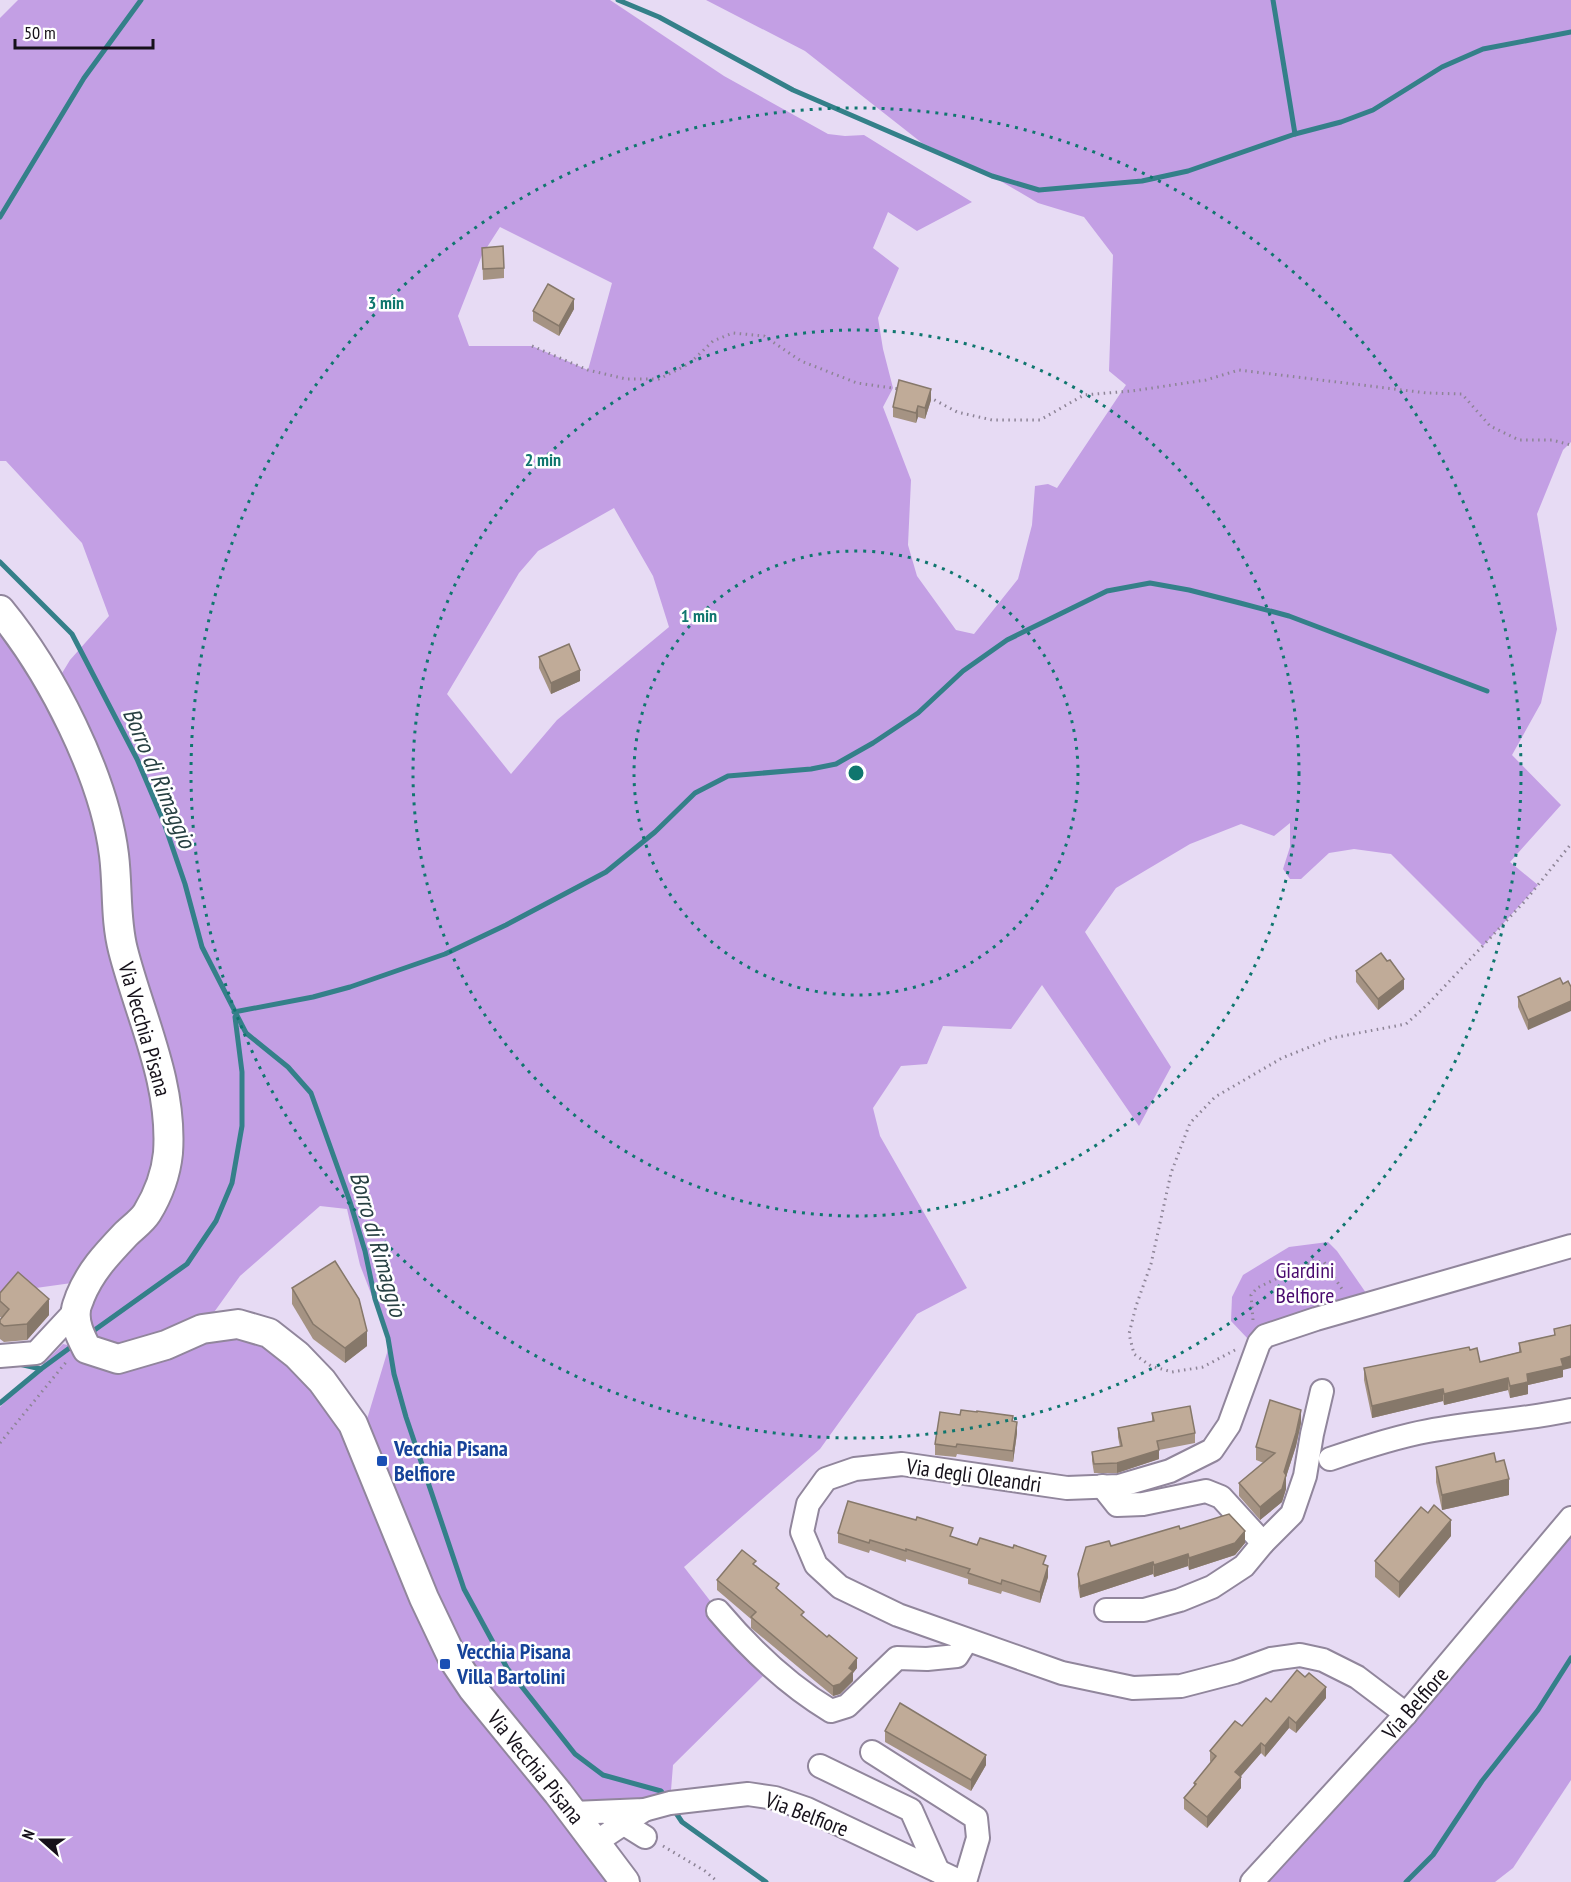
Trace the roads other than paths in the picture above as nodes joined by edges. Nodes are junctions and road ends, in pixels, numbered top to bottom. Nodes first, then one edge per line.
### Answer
1 (0, 610) edge
2 (1571, 1246) edge
3 (76, 1310) junction
4 (0, 1356) edge
5 (1322, 1391) dead end
6 (1571, 1410) edge
7 (1330, 1459) dead end
8 (1102, 1486) junction
9 (1571, 1518) edge
10 (1263, 1543) junction
11 (1106, 1610) dead end
12 (718, 1611) dead end
13 (967, 1640) junction
14 (1406, 1714) junction
15 (872, 1752) dead end
16 (820, 1766) dead end
17 (644, 1810) junction
18 (604, 1811) junction
19 (573, 1813) junction
20 (624, 1824) junction
21 (645, 1837) road end
22 (596, 1842) junction
23 (938, 1871) junction
24 (625, 1882) edge
25 (963, 1882) edge
26 (1252, 1882) edge

1 - 3 main road, Via Vecchia Pisana
2 - 8 street, Via degli Oleandri
3 - 4 street
3 - 19 main road, Via Vecchia Pisana
5 - 10 street
6 - 7 street
8 - 10 street
8 - 13 street, Via degli Oleandri
9 - 14 street, Via Belfiore
10 - 11 street
12 - 13 street
13 - 14 street, Via degli Oleandri
14 - 26 street, Via Belfiore
15 - 25 street, Via Belfiore
16 - 23 street
17 - 18 street, Via Belfiore
17 - 20 street, Via Belfiore
17 - 23 street, Via Belfiore
18 - 19 street, Via Belfiore
18 - 20 street
19 - 22 main road, Via Vecchia Pisana
20 - 21 street
20 - 22 street, Via Belfiore
22 - 24 main road, Via Vecchia Pisana
23 - 25 street, Via Belfiore

